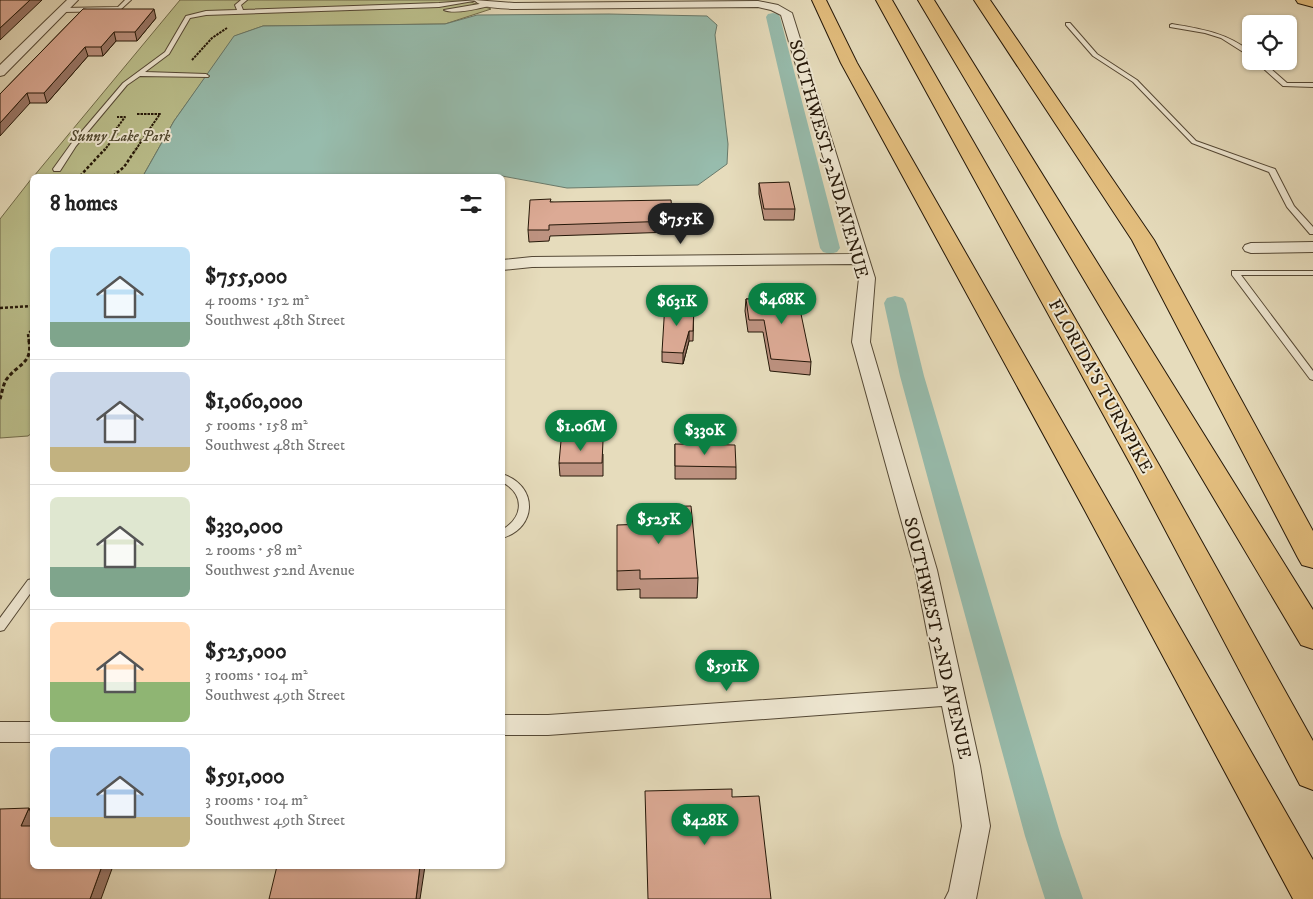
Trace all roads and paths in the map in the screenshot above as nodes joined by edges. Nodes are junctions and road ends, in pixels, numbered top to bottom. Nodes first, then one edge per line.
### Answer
1 (73, 0) edge
2 (128, 0) edge
3 (244, 0) edge
4 (382, 0) edge
5 (819, 0) edge
6 (884, 0) edge
7 (926, 0) edge
8 (982, 0) edge
9 (1302, 0) edge
10 (482, 1) edge
11 (1313, 2) edge
12 (393, 7) junction
13 (353, 9) junction
14 (62, 10) junction
15 (241, 12) junction
16 (1068, 24) dead end
17 (230, 26) dead end
18 (1172, 26) dead end
19 (1242, 47) edge
20 (1268, 70) edge
21 (0, 72) edge
22 (139, 74) junction
23 (171, 75) junction
24 (206, 76) dead end
25 (1313, 85) edge
26 (117, 114) dead end
27 (137, 114) dead end
28 (112, 140) junction
29 (142, 140) junction
30 (57, 169) dead end
31 (82, 174) edge
32 (115, 174) edge
33 (1313, 232) edge
34 (1313, 247) edge
35 (1251, 248) dead end
36 (861, 259) junction
37 (505, 265) edge
38 (1313, 273) edge
39 (0, 304) edge
40 (30, 306) edge
41 (2, 307) edge
42 (30, 332) edge
43 (30, 345) edge
44 (30, 353) edge
45 (1313, 377) edge
46 (0, 399) edge
47 (505, 479) edge
48 (505, 532) edge
49 (1313, 558) edge
50 (30, 586) edge
51 (0, 627) edge
52 (1313, 637) edge
53 (953, 696) junction
54 (505, 725) edge
55 (0, 732) edge
56 (30, 732) edge
57 (1313, 775) edge
58 (1313, 897) edge
59 (960, 899) edge

1 - 14 street
2 - 14 lane
3 - 15 lane
4 - 12 lane
5 - 58 main road
6 - 57 main road, FLORIDA'S TURNPIKE
7 - 52 main road
8 - 49 main road
9 - 11 main road
10 - 12 lane
10 - 13 lane
10 - 36 street, SOUTHWEST 52ND AVENUE
12 - 13 lane
13 - 15 lane
14 - 21 street
15 - 22 lane
16 - 33 lane
17 - 23 path
18 - 19 lane
20 - 25 lane
22 - 23 lane
22 - 30 lane
23 - 24 lane
26 - 28 path
27 - 29 path
28 - 29 path
28 - 31 path
29 - 32 path
34 - 35 street
36 - 37 street
36 - 53 street, SOUTHWEST 52ND AVENUE
38 - 45 lane
39 - 41 path
40 - 41 path
42 - 43 path
44 - 46 path
47 - 48 lane
50 - 51 lane
53 - 54 street
53 - 59 street, SOUTHWEST 52ND AVENUE
55 - 56 street

